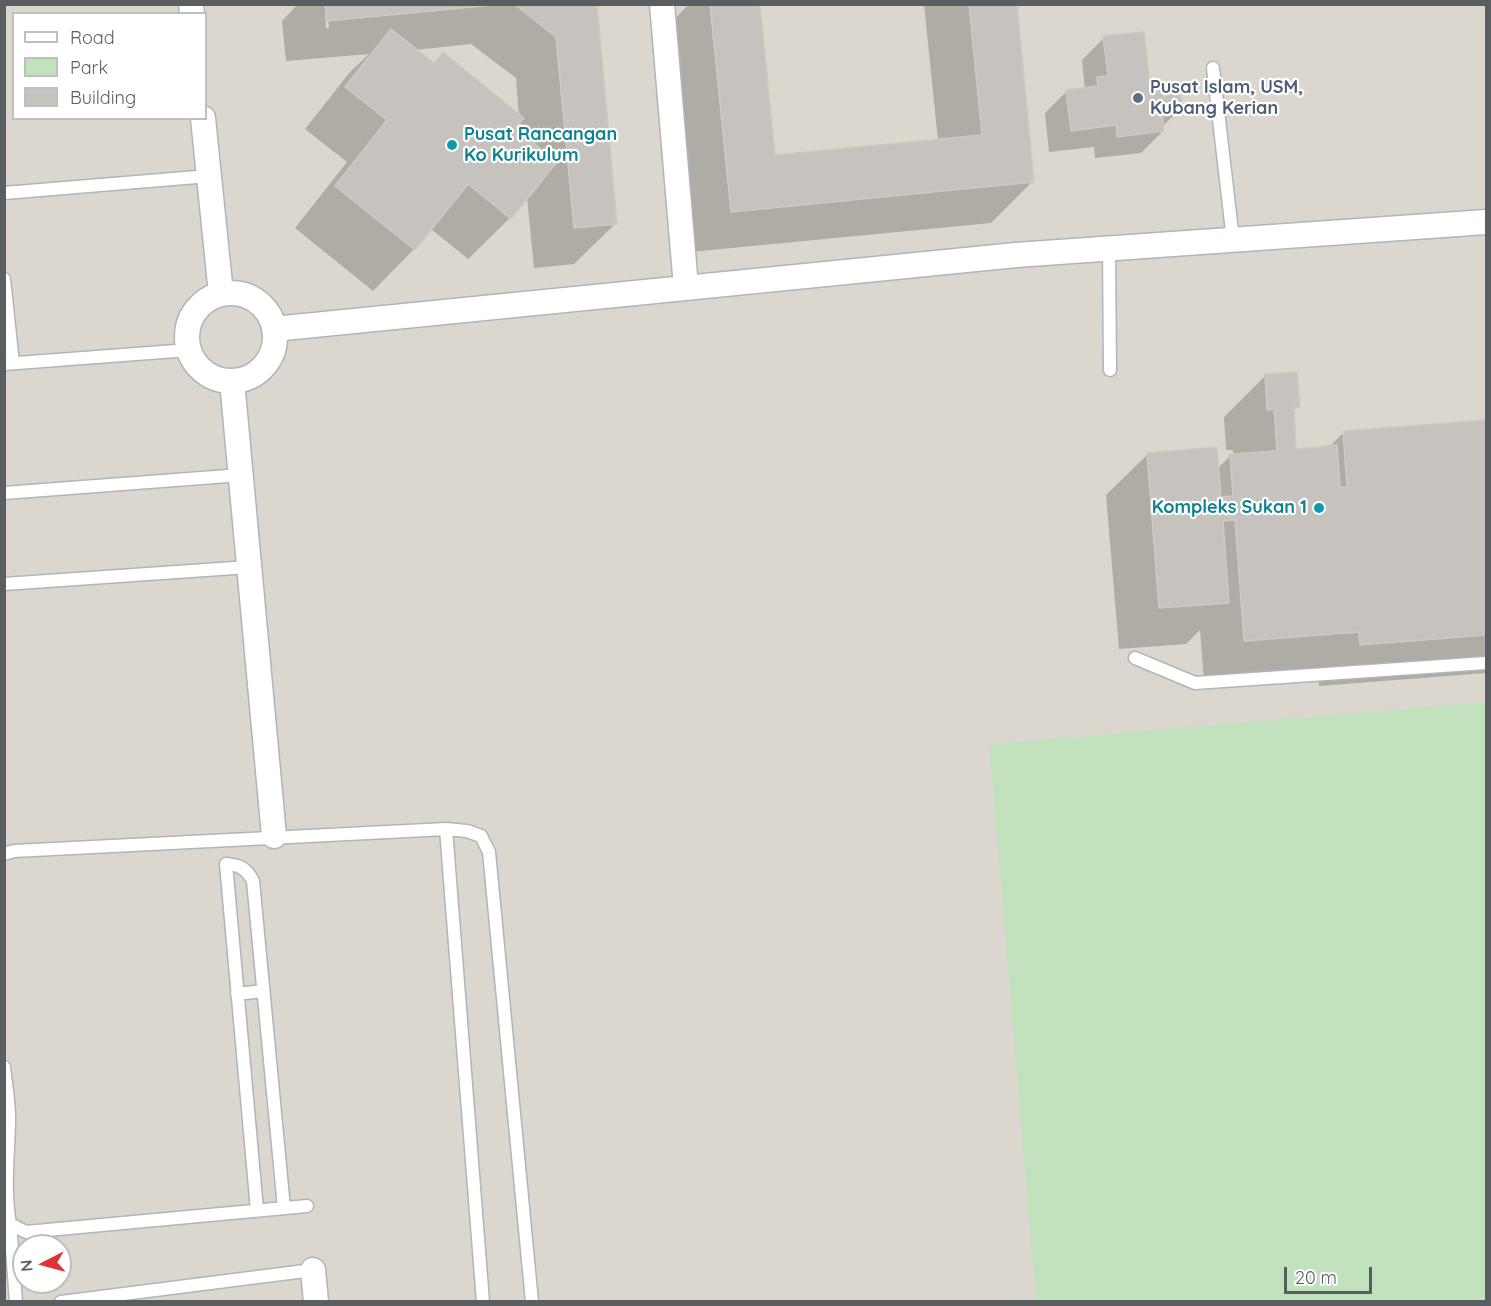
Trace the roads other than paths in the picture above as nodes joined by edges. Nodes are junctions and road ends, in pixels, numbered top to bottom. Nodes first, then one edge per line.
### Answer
1 (662, 4) edge
2 (1213, 68) dead end
3 (203, 120) edge
4 (209, 176) junction
5 (4, 194) edge
6 (1486, 222) edge
7 (1233, 240) junction
8 (1109, 248) junction
9 (4, 279) edge
10 (686, 287) junction
11 (221, 294) junction
12 (274, 329) junction
13 (189, 350) junction
14 (9, 363) edge
15 (1110, 370) dead end
16 (232, 381) junction
17 (241, 475) junction
18 (4, 493) edge
19 (249, 567) junction
20 (4, 584) edge
21 (1135, 658) dead end
22 (1486, 663) edge
23 (446, 829) junction
24 (274, 836) junction
25 (4, 854) edge
26 (263, 991) junction
27 (237, 994) junction
28 (4, 1067) edge
29 (307, 1206) dead end
30 (284, 1208) junction
31 (257, 1210) junction
32 (10, 1224) junction
33 (313, 1270) joint
34 (16, 1302) edge
35 (61, 1302) edge
36 (316, 1302) edge
37 (483, 1302) edge
38 (532, 1302) edge

1 - 10 street
2 - 7 lane
3 - 4 street
4 - 5 lane
4 - 11 street
6 - 7 street
7 - 8 street
8 - 10 street
8 - 15 lane
9 - 14 lane
10 - 12 street
11 - 12 street
11 - 13 street
12 - 16 street
13 - 14 lane
13 - 16 street
16 - 17 street
17 - 18 lane
17 - 19 street
19 - 20 lane
19 - 24 street
21 - 22 lane
23 - 24 lane
23 - 37 lane
23 - 38 lane
24 - 25 lane
26 - 27 lane
26 - 27 lane
26 - 30 lane
27 - 31 lane
28 - 32 lane
29 - 30 lane
30 - 31 lane
31 - 32 lane
32 - 34 lane
33 - 35 lane
33 - 36 street

